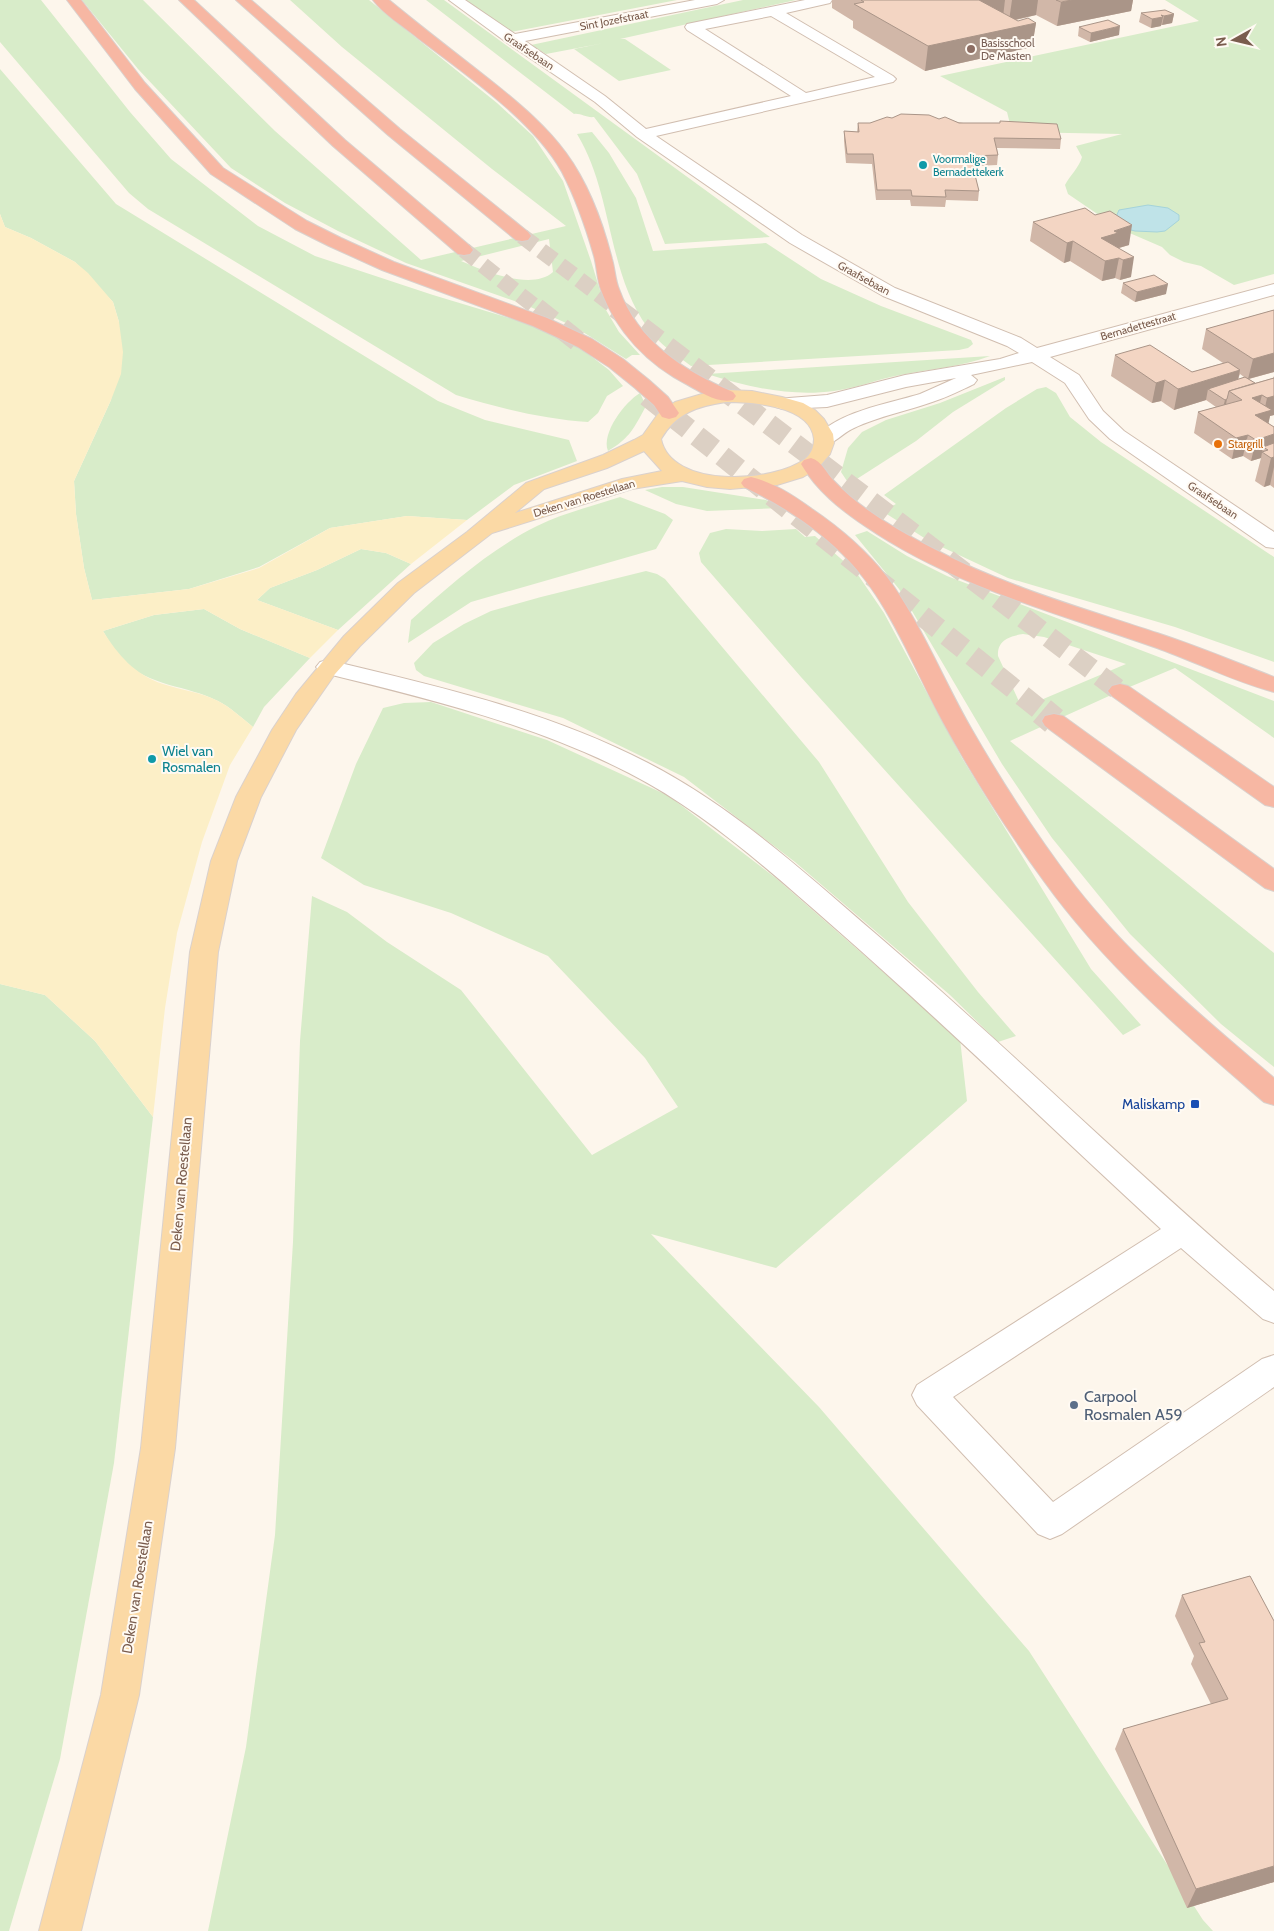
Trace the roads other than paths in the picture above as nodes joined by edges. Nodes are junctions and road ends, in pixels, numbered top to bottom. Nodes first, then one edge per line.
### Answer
1 (74, 0) edge
2 (186, 0) edge
3 (243, 0) edge
4 (380, 0) edge
5 (456, 0) edge
6 (717, 0) edge
7 (825, 0) edge
8 (773, 11) junction
9 (511, 39) junction
10 (804, 98) junction
11 (642, 134) junction
12 (522, 236) tunnel mouth
13 (464, 250) tunnel mouth
14 (1274, 289) edge
15 (1035, 355) junction
16 (1002, 364) junction
17 (726, 396) junction
18 (783, 403) junction
19 (669, 413) junction
20 (651, 439) junction
21 (824, 440) junction
22 (812, 464) junction
23 (684, 474) junction
24 (751, 483) junction
25 (485, 528) junction
26 (1274, 542) edge
27 (328, 667) junction
28 (1274, 685) edge
29 (1120, 691) tunnel mouth
30 (1054, 721) tunnel mouth
31 (1274, 799) edge
32 (1274, 882) edge
33 (1274, 1094) edge
34 (1183, 1231) junction
35 (1274, 1310) edge
36 (1274, 1369) edge
37 (60, 1931) edge

1 - 19 highway
2 - 13 highway
3 - 12 highway
4 - 17 highway
5 - 9 street, Graafsebaan
6 - 9 street, Sint Jozefstraat
7 - 8 street
8 - 10 street
8 - 10 street
9 - 11 street, Graafsebaan
10 - 11 street
11 - 15 street, Graafsebaan
14 - 15 street, Bernadettestraat
15 - 16 street, Bernadettestraat
15 - 26 street, Graafsebaan
16 - 18 street, Bernadettestraat
16 - 21 street, Bernadettestraat
17 - 18 main road
17 - 19 main road
18 - 21 main road
19 - 20 main road
20 - 23 main road
20 - 25 main road, Deken van Roestellaan
21 - 22 main road
22 - 24 main road
22 - 28 highway
23 - 24 main road
23 - 25 main road, Deken van Roestellaan
24 - 33 highway
25 - 27 main road, Deken van Roestellaan
27 - 34 street
27 - 37 main road, Deken van Roestellaan
29 - 31 highway
30 - 32 highway
34 - 35 street
34 - 36 street

